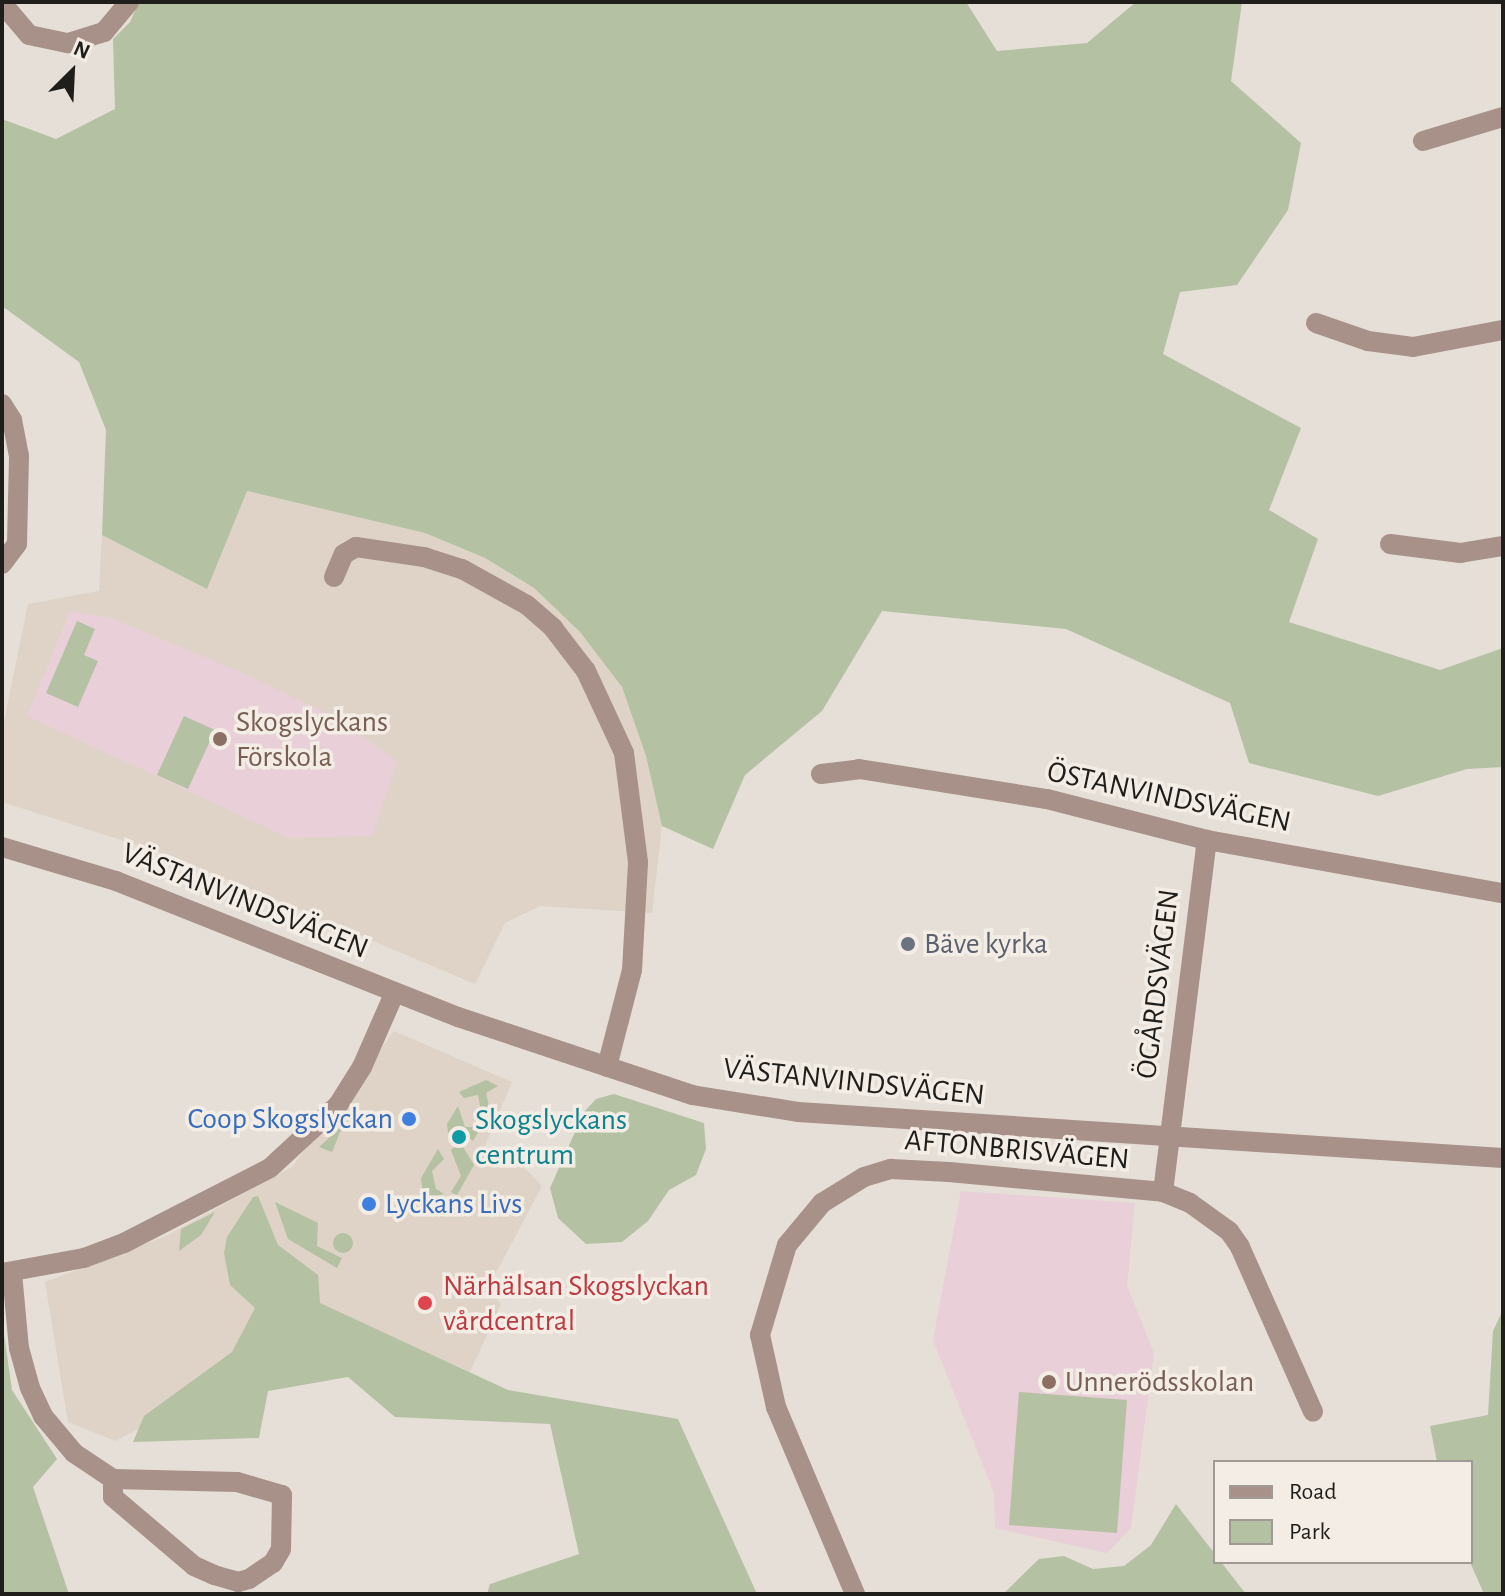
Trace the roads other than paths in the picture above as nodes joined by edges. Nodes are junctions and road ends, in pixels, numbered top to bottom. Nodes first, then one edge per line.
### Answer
1 (129, 2) edge
2 (2, 3) edge
3 (1503, 117) edge
4 (1423, 141) dead end
5 (1316, 323) dead end
6 (1503, 330) edge
7 (2, 404) edge
8 (1390, 544) dead end
9 (1503, 546) edge
10 (2, 564) edge
11 (334, 577) dead end
12 (821, 774) dead end
13 (1207, 840) junction
14 (2, 847) edge
15 (1503, 893) edge
16 (394, 994) junction
17 (607, 1067) junction
18 (1168, 1136) junction
19 (1503, 1158) edge
20 (1163, 1192) junction
21 (7, 1273) edge
22 (1313, 1412) dead end
23 (113, 1479) junction
24 (855, 1594) edge

1 - 2 street
3 - 4 street
5 - 6 street
7 - 10 street
8 - 9 street
11 - 17 street
12 - 13 street, ÖSTANVINDSVÄGEN
13 - 15 street, ÖSTANVINDSVÄGEN
13 - 18 street, ÖGÅRDSVÄGEN
14 - 16 street, VÄSTANVINDSVÄGEN
16 - 17 street, VÄSTANVINDSVÄGEN
16 - 21 street
17 - 18 street, VÄSTANVINDSVÄGEN
18 - 19 street, VÄSTANVINDSVÄGEN
18 - 20 street, ÖGÅRDSVÄGEN
20 - 22 street
20 - 24 street, AFTONBRISVÄGEN
21 - 23 street
23 - 23 street

